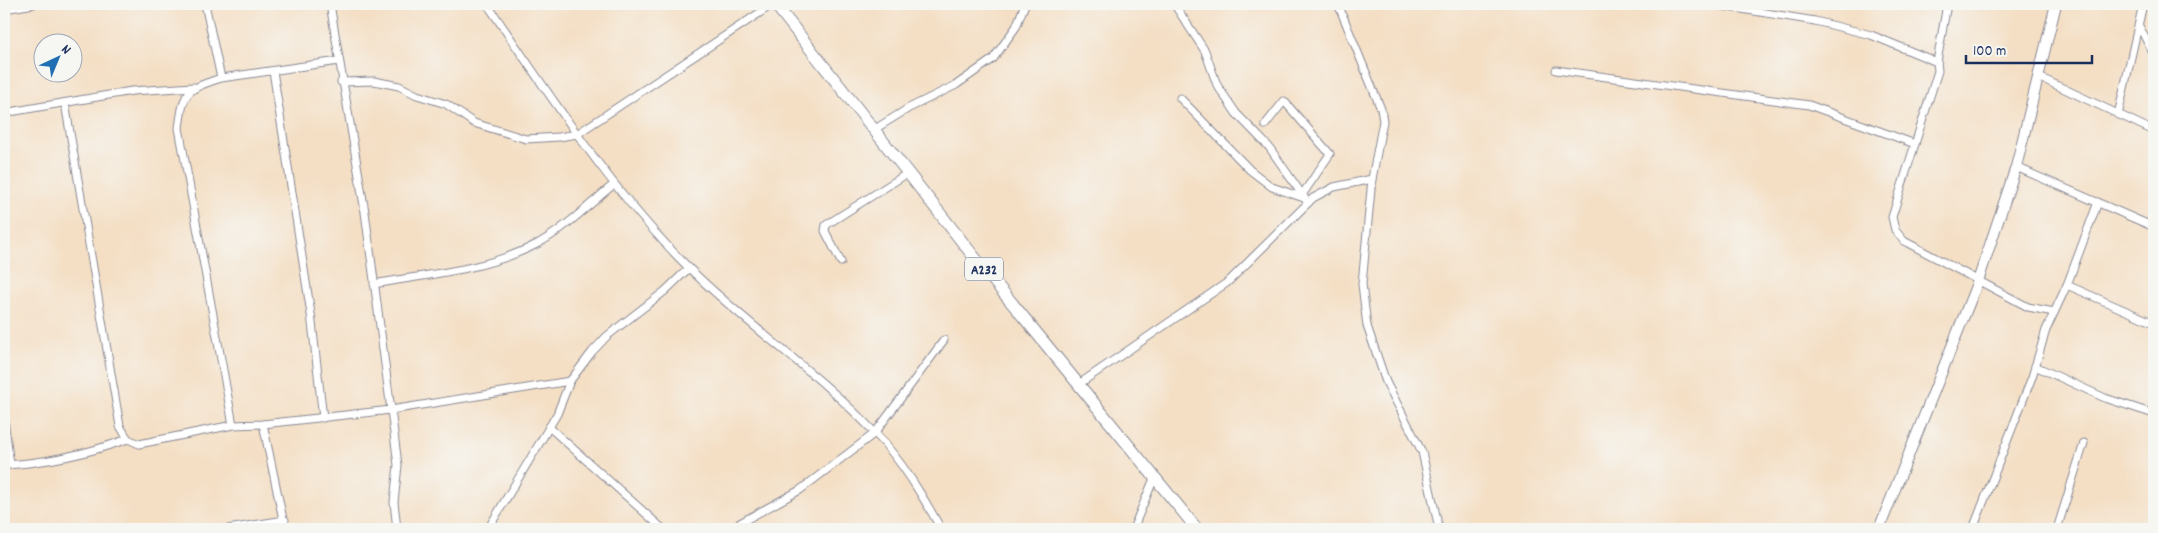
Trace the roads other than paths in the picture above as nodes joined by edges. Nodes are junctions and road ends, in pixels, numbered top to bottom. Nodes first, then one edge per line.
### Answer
1 (34, 4) edge
2 (205, 4) edge
3 (330, 4) edge
4 (486, 4) edge
5 (774, 4) edge
6 (1025, 4) edge
7 (1174, 4) edge
8 (1338, 4) edge
9 (1710, 4) edge
10 (1947, 4) edge
11 (2056, 4) edge
12 (2143, 4) edge
13 (4, 9) edge
14 (2139, 26) junction
15 (2154, 55) edge
16 (339, 61) junction
17 (1937, 62) junction
18 (1556, 70) dead end
19 (273, 71) junction
20 (2039, 77) junction
21 (221, 78) junction
22 (341, 82) junction
23 (194, 87) junction
24 (1180, 98) dead end
25 (65, 103) junction
26 (4, 113) edge
27 (2118, 115) junction
28 (1265, 125) dead end
29 (875, 129) junction
30 (2154, 131) edge
31 (577, 134) junction
32 (1915, 144) junction
33 (2016, 168) junction
34 (908, 173) junction
35 (1372, 179) junction
36 (613, 184) junction
37 (1305, 199) junction
38 (2098, 202) junction
39 (2154, 227) edge
40 (841, 262) dead end
41 (689, 268) junction
42 (1978, 281) junction
43 (374, 284) junction
44 (2067, 285) junction
45 (2054, 312) junction
46 (2154, 323) edge
47 (944, 340) dead end
48 (2035, 366) junction
49 (570, 381) junction
50 (1079, 384) junction
51 (391, 410) junction
52 (2154, 414) edge
53 (323, 418) junction
54 (4, 419) edge
55 (263, 424) junction
56 (233, 425) junction
57 (549, 427) junction
58 (875, 433) junction
59 (128, 439) junction
60 (2084, 443) dead end
61 (7, 465) edge
62 (1155, 476) junction
63 (285, 520) junction
64 (228, 529) edge
65 (285, 529) edge
66 (397, 529) edge
67 (488, 529) edge
68 (662, 529) edge
69 (729, 529) edge
70 (941, 529) edge
71 (1133, 529) edge
72 (1197, 529) edge
73 (1439, 529) edge
74 (1879, 529) edge
75 (1973, 529) edge
76 (2057, 529) edge

1 - 13 street
2 - 21 street
3 - 16 street
4 - 31 street
5 - 29 main road, A232
5 - 31 street
6 - 29 street
7 - 37 street
8 - 35 street
9 - 17 street
10 - 17 street
11 - 20 main road
12 - 14 street
14 - 15 street
14 - 27 street
16 - 19 street
16 - 22 street
17 - 32 street
18 - 32 street
19 - 21 street
19 - 53 street
20 - 27 street
20 - 33 main road
21 - 23 street
22 - 31 street
22 - 43 street
23 - 25 street
23 - 56 street
24 - 37 street
25 - 26 street
25 - 59 street
27 - 30 street
28 - 37 street
29 - 34 main road, A232
31 - 36 street
32 - 42 street
33 - 38 street
33 - 42 main road
34 - 40 street
34 - 50 main road, A232
35 - 37 street
35 - 73 street
36 - 41 street
36 - 43 street
37 - 50 street
38 - 39 street
38 - 44 street
41 - 49 street
41 - 58 street
42 - 45 street
42 - 74 main road
43 - 51 street
44 - 45 street
44 - 46 street
45 - 48 street
47 - 58 street
48 - 52 street
48 - 75 street
49 - 51 street
49 - 57 street
50 - 62 main road, A232
51 - 53 street
51 - 66 street
53 - 55 street
54 - 61 street
55 - 56 street
55 - 63 street
56 - 59 street
57 - 67 street
57 - 68 street
58 - 69 street
58 - 70 street
59 - 61 street
60 - 76 street
62 - 71 street
62 - 72 main road, A232
63 - 64 street
63 - 65 street

